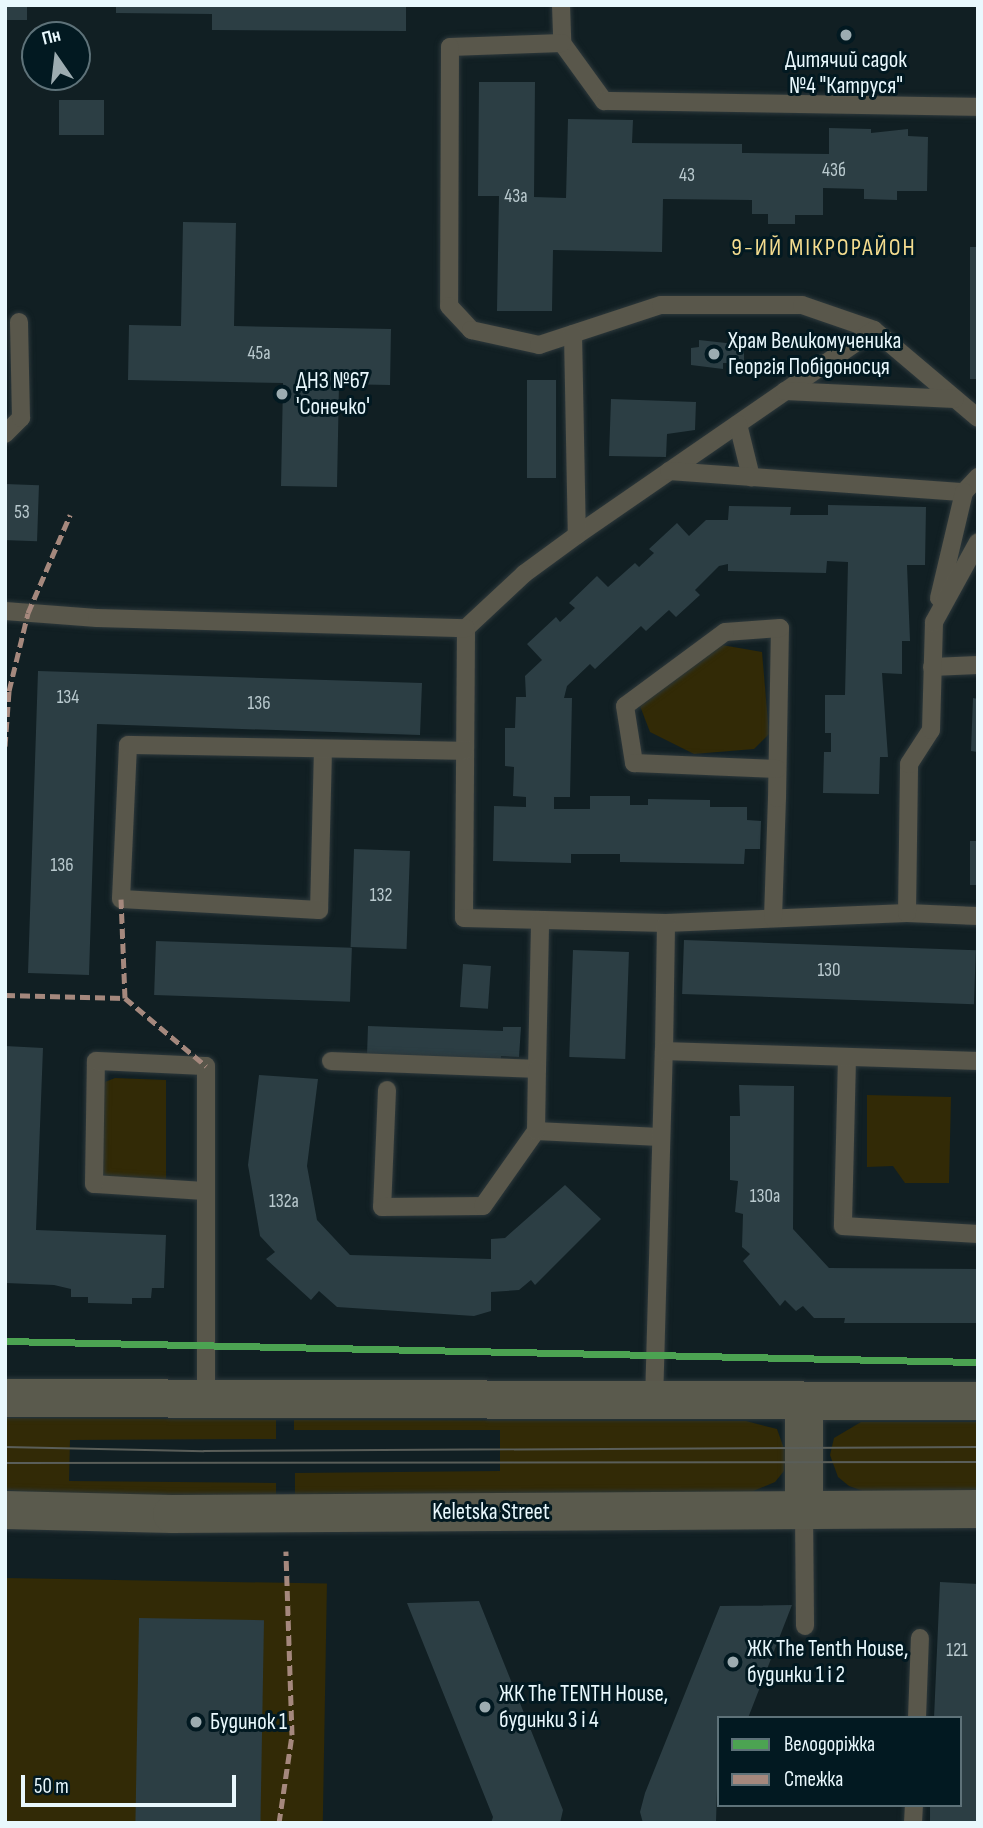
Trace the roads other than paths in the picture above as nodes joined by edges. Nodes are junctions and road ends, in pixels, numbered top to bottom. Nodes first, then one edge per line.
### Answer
1 (561, 5) edge
2 (562, 43) junction
3 (978, 107) edge
4 (19, 322) dead end
5 (874, 330) junction
6 (573, 334) junction
7 (785, 391) junction
8 (955, 399) junction
9 (978, 418) edge
10 (737, 424) junction
11 (5, 434) edge
12 (669, 471) junction
13 (751, 477) junction
14 (978, 477) edge
15 (964, 492) junction
16 (577, 535) junction
17 (978, 542) edge
18 (5, 611) edge
19 (934, 622) junction
20 (466, 628) junction
21 (978, 666) edge
22 (932, 667) junction
23 (323, 749) junction
24 (465, 751) junction
25 (777, 769) junction
26 (907, 914) junction
27 (978, 916) edge
28 (773, 918) junction
29 (540, 920) junction
30 (666, 923) junction
31 (664, 1051) junction
32 (847, 1058) junction
33 (331, 1061) dead end
34 (978, 1061) edge
35 (537, 1069) junction
36 (387, 1090) dead end
37 (536, 1131) junction
38 (660, 1137) junction
39 (203, 1191) junction
40 (978, 1234) edge
41 (5, 1398) edge
42 (978, 1401) edge
43 (206, 1402) junction
44 (654, 1402) junction
45 (804, 1402) junction
46 (978, 1509) edge
47 (5, 1510) edge
48 (804, 1510) junction
49 (805, 1626) dead end
50 (920, 1638) dead end
51 (917, 1716) edge

1 - 2 lane
2 - 3 lane
2 - 6 lane
4 - 11 lane
5 - 6 lane
5 - 7 lane
5 - 8 lane
6 - 16 lane
7 - 8 lane
7 - 10 lane
8 - 9 lane
10 - 12 lane
10 - 13 lane
12 - 13 lane
12 - 16 lane
13 - 15 lane
14 - 15 lane
15 - 19 lane
16 - 20 lane
17 - 19 lane
18 - 20 lane
19 - 22 lane
20 - 24 lane
21 - 22 lane
22 - 26 lane
23 - 23 lane
23 - 24 lane
24 - 29 lane
25 - 25 lane
25 - 28 lane
26 - 27 lane
26 - 28 lane
28 - 30 lane
29 - 30 lane
29 - 35 lane
30 - 31 lane
31 - 32 lane
31 - 38 lane
32 - 34 lane
32 - 40 lane
33 - 35 lane
35 - 37 lane
36 - 37 lane
37 - 38 lane
38 - 44 lane
39 - 39 lane
39 - 43 lane
41 - 43 main road
42 - 45 main road
43 - 44 main road
44 - 45 main road
45 - 48 main road
46 - 48 main road, Keletska Street
47 - 48 main road, Keletska Street
48 - 49 lane
50 - 51 lane

